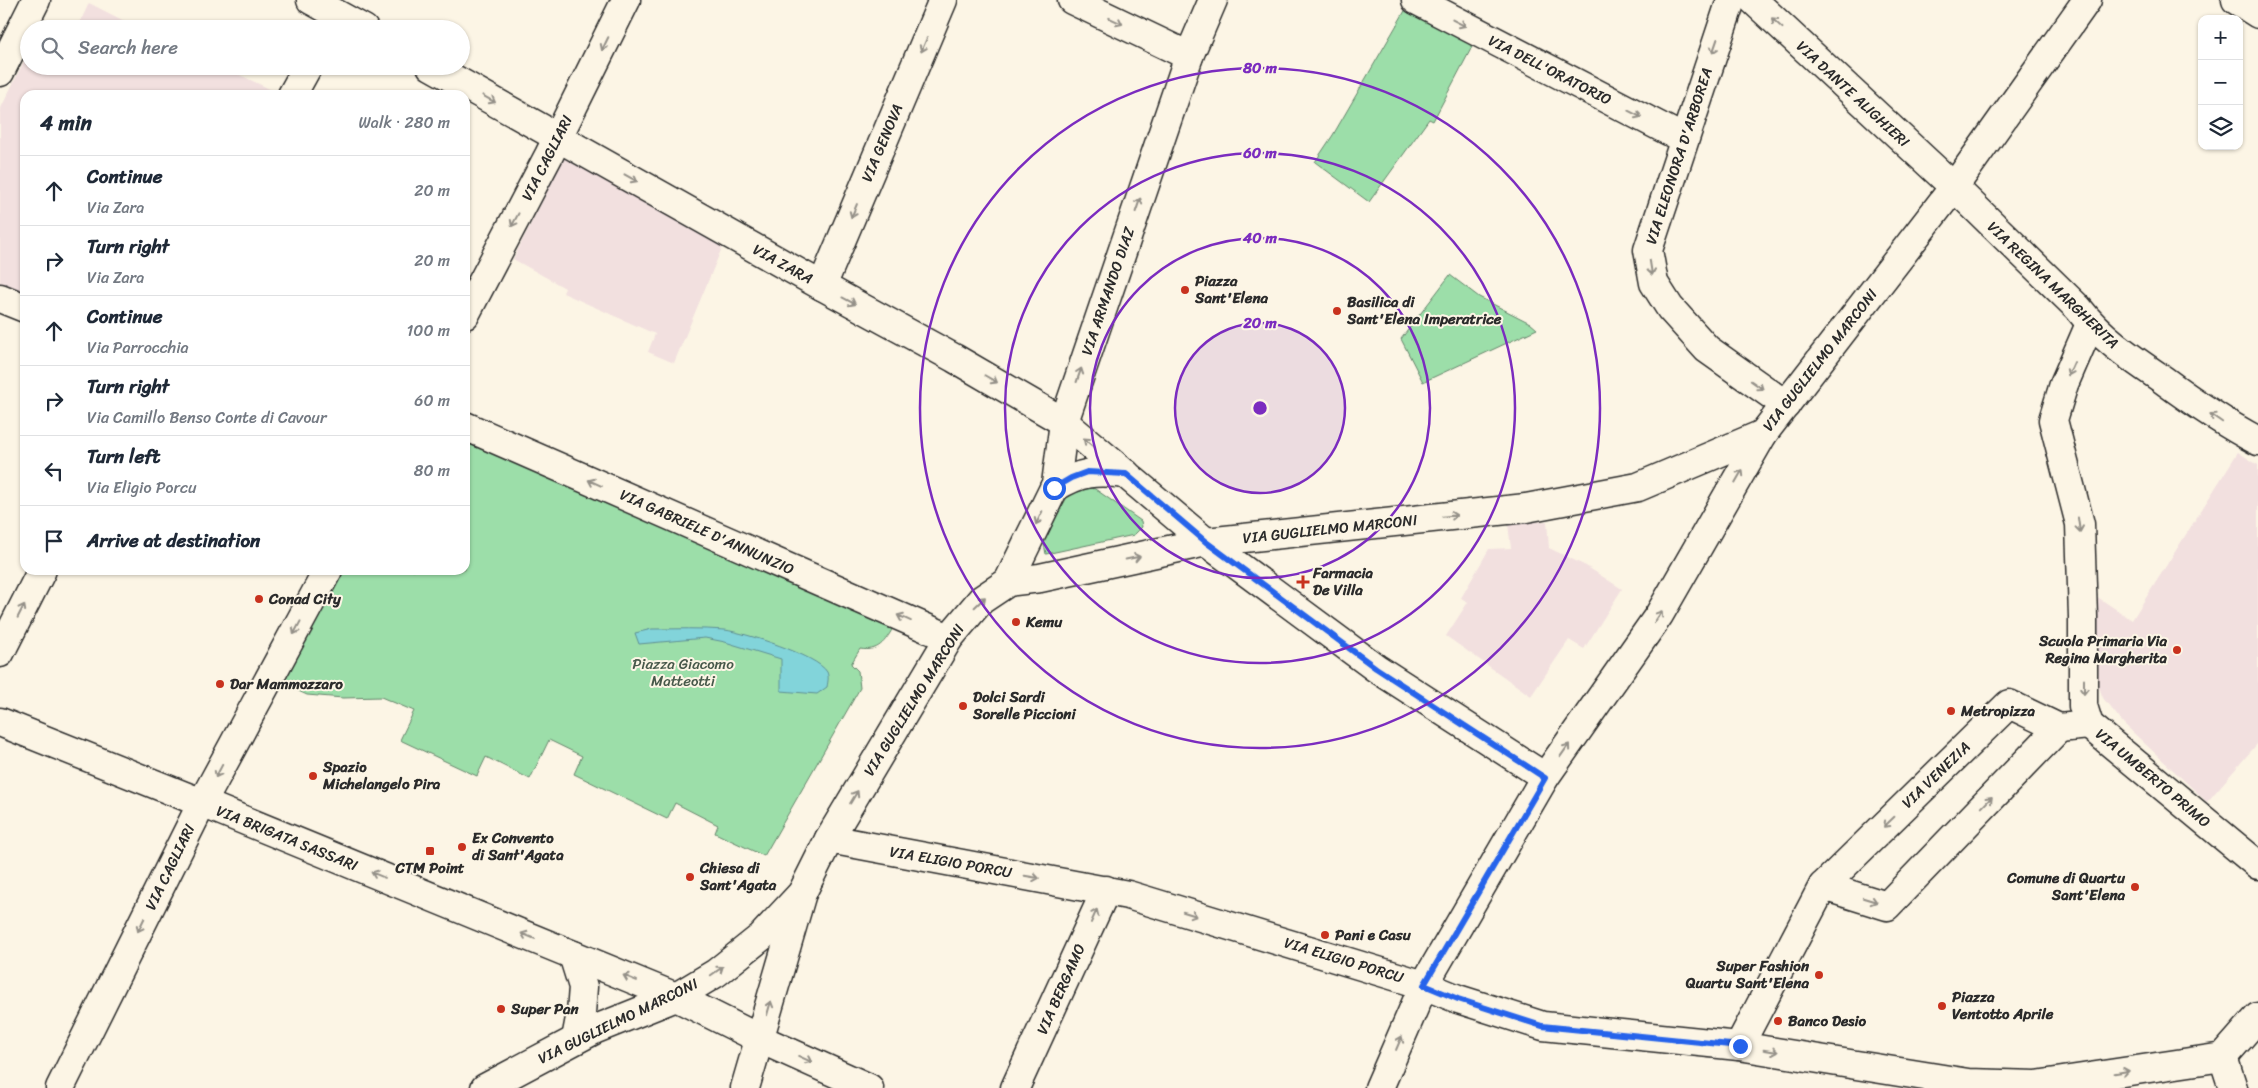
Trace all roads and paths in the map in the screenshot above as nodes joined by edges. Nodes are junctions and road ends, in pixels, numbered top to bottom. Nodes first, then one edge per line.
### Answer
1 (36, 0) edge
2 (311, 0) edge
3 (626, 0) edge
4 (943, 0) edge
5 (1072, 0) edge
6 (1213, 0) edge
7 (1416, 0) edge
8 (1731, 0) edge
9 (1753, 0) edge
10 (2087, 0) edge
11 (2236, 0) edge
12 (336, 14) edge
13 (2258, 14) edge
14 (26, 20) edge
15 (347, 20) edge
16 (20, 32) edge
17 (1189, 56) junction
18 (0, 72) edge
19 (303, 75) edge
20 (447, 75) edge
21 (295, 90) edge
22 (558, 137) junction
23 (1684, 139) junction
24 (1954, 187) junction
25 (822, 286) junction
26 (0, 298) edge
27 (470, 305) edge
28 (20, 306) edge
29 (2090, 324) junction
30 (1786, 405) junction
31 (1064, 422) junction
32 (470, 428) edge
33 (1763, 434) junction
34 (2258, 442) edge
35 (1126, 474) junction
36 (1054, 488) junction
37 (1206, 542) junction
38 (39, 575) edge
39 (325, 575) edge
40 (1008, 582) junction
41 (949, 638) junction
42 (0, 652) edge
43 (0, 722) edge
44 (2089, 725) junction
45 (2059, 728) junction
46 (1545, 778) junction
47 (202, 803) junction
48 (829, 839) junction
49 (2258, 865) edge
50 (1823, 886) junction
51 (1106, 890) junction
52 (802, 893) junction
53 (573, 955) junction
54 (1424, 985) junction
55 (676, 996) junction
56 (2258, 1017) edge
57 (576, 1039) junction
58 (760, 1039) junction
59 (1740, 1046) junction
60 (2224, 1057) junction
61 (1968, 1085) edge
62 (60, 1088) edge
63 (485, 1088) edge
64 (745, 1088) edge
65 (868, 1088) edge
66 (1015, 1088) edge
67 (1379, 1088) edge
68 (2233, 1088) edge

1 - 14 street
2 - 12 street
3 -> 22 street, VIA CAGLIARI
4 -> 25 street, VIA GENOVA
5 -> 17 street
6 - 17 street, VIA ARMANDO DIAZ
7 -> 23 street, VIA DELL'ORATORIO
8 -> 23 street, VIA ELEONORA D'ARBOREA
24 -> 9 street, VIA DANTE ALIGHIERI
10 - 24 street, VIA GUGLIELMO MARCONI
11 - 13 street
12 - 15 street
16 - 18 street
31 -> 17 street, VIA ARMANDO DIAZ
19 - 21 street
20 -> 22 street, VIA ZARA
22 -> 25 street, VIA ZARA
22 -> 27 street, VIA CAGLIARI
23 -> 30 street, VIA ELEONORA D'ARBOREA
24 - 29 street, VIA REGINA MARGHERITA
24 - 30 street, VIA GUGLIELMO MARCONI
25 -> 31 street, VIA ZARA
26 - 28 street
34 -> 29 street, VIA REGINA MARGHERITA
29 -> 44 street, VIA UMBERTO PRIMO
30 - 33 street, VIA GUGLIELMO MARCONI
35 -> 31 street, VIA ZARA
31 - 36 street, VIA ARMANDO DIAZ
41 -> 32 street, VIA GABRIELE D'ANNUNZIO
37 -> 33 street, VIA GUGLIELMO MARCONI
46 -> 33 street
35 - 36 street
35 - 37 street, VIA ZARA
36 -> 40 street, VIA ARMANDO DIAZ
40 -> 37 street, VIA GUGLIELMO MARCONI
37 - 46 street, VIA ZARA
42 -> 38 street
39 -> 47 street, VIA CAGLIARI
41 -> 40 street, VIA GUGLIELMO MARCONI
48 -> 41 street, VIA GUGLIELMO MARCONI
43 - 47 street, VIA BRIGATA SASSARI
44 - 45 street
44 - 49 street, VIA UMBERTO PRIMO
50 -> 45 street
45 -> 50 street, VIA VENEZIA
46 - 54 street
53 -> 47 street, VIA BRIGATA SASSARI
47 -> 62 street, VIA CAGLIARI
48 -> 51 street, VIA ELIGIO PORCU
48 - 52 street, VIA GUGLIELMO MARCONI
50 - 59 street, VIA VENEZIA
51 -> 54 street, VIA ELIGIO PORCU
66 -> 51 street, VIA BERGAMO
55 -> 52 street, VIA GUGLIELMO MARCONI
58 -> 52 street
55 -> 53 street, VIA BRIGATA SASSARI
53 - 57 street
54 - 59 street, VIA ELIGIO PORCU
67 -> 54 street
55 - 57 street, VIA GUGLIELMO MARCONI
55 - 58 street, VIA BRIGATA SASSARI
56 - 60 street
57 - 63 street, VIA GUGLIELMO MARCONI
58 - 64 street
58 -> 65 street, VIA BRIGATA SASSARI
59 -> 61 street, VIA ELIGIO PORCU
61 -> 60 street, VIA ELIGIO PORCU
60 - 68 street

